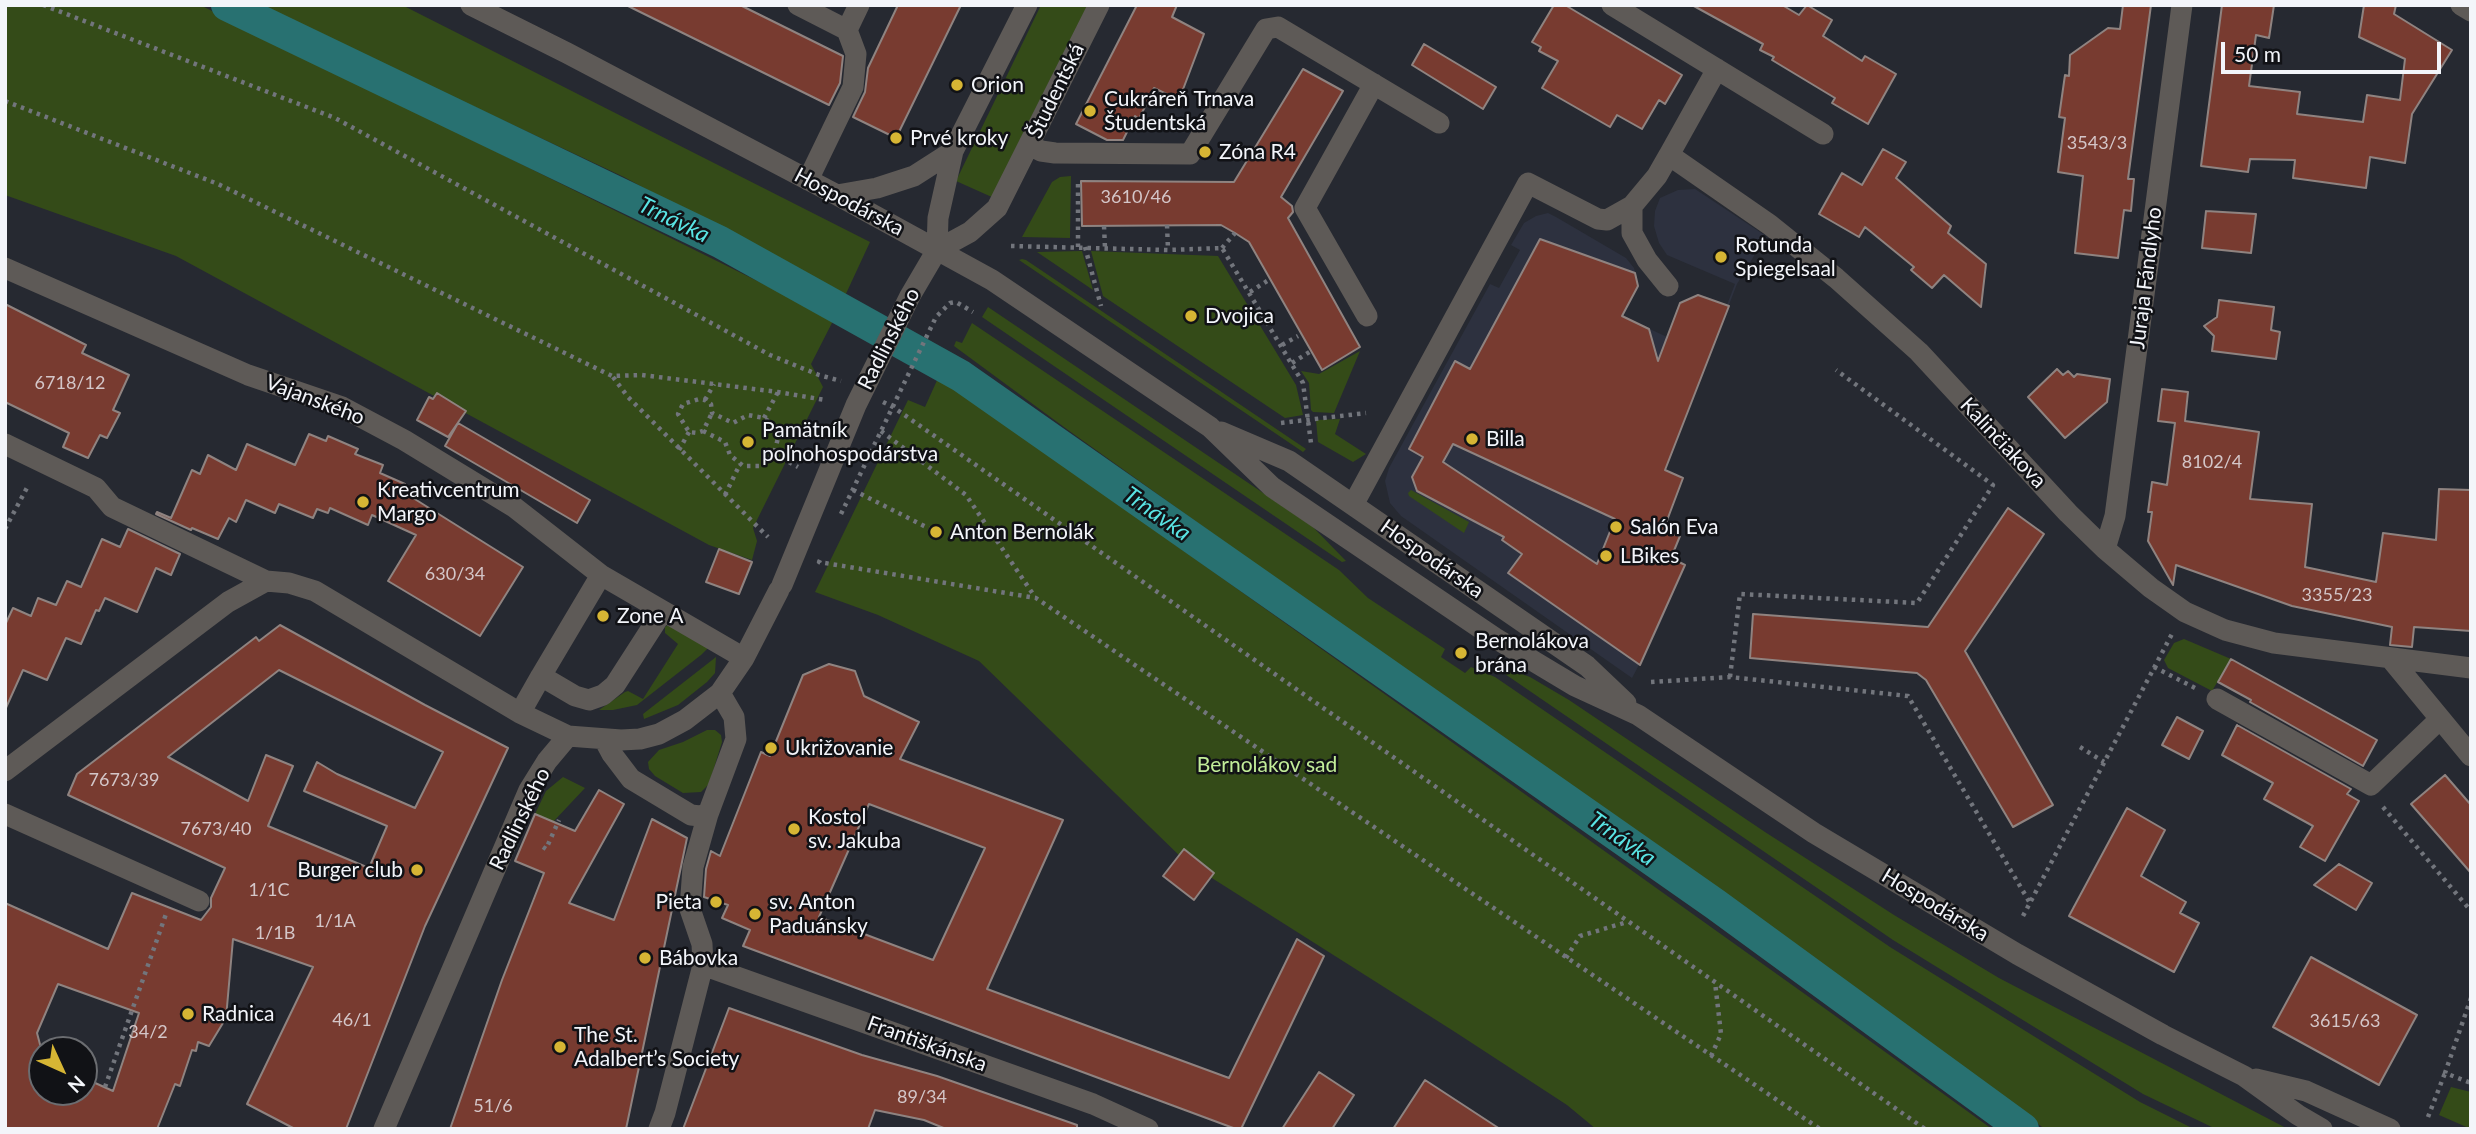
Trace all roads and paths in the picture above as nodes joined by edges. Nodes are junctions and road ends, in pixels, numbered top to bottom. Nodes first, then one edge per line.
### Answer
1 (43, 5) edge
2 (471, 5) edge
3 (798, 5) edge
4 (859, 5) edge
5 (1027, 5) edge
6 (1099, 5) edge
7 (1612, 5) edge
8 (2182, 5) edge
9 (2461, 5) edge
10 (2471, 11) edge
11 (514, 15) edge
12 (846, 30) junction
13 (1717, 69) junction
14 (1374, 84) junction
15 (5, 101) edge
16 (1439, 123) dead end
17 (1823, 134) dead end
18 (1030, 145) junction
19 (953, 151) junction
20 (1079, 153) junction
21 (1669, 155) junction
22 (808, 180) junction
23 (837, 195) junction
24 (1632, 206) junction
25 (1167, 225) dead end
26 (1104, 226) dead end
27 (1235, 233) dead end
28 (1011, 246) dead end
29 (1078, 247) junction
30 (1085, 247) junction
31 (1105, 248) junction
32 (1222, 248) junction
33 (937, 250) junction
34 (1168, 250) junction
35 (5, 268) edge
36 (1267, 281) dead end
37 (1668, 286) dead end
38 (1250, 292) junction
39 (966, 295) dead end
40 (961, 305) junction
41 (1101, 306) dead end
42 (973, 312) dead end
43 (1367, 316) dead end
44 (1298, 336) dead end
45 (1282, 345) junction
46 (1311, 351) dead end
47 (1292, 363) junction
48 (1836, 370) dead end
49 (612, 376) junction
50 (838, 380) dead end
51 (714, 384) junction
52 (778, 392) junction
53 (705, 400) junction
54 (825, 400) dead end
55 (893, 407) junction
56 (712, 413) junction
57 (1366, 413) dead end
58 (764, 418) junction
59 (1308, 419) junction
60 (1281, 423) dead end
61 (1210, 427) junction
62 (703, 431) junction
63 (881, 431) junction
64 (689, 432) junction
65 (1311, 443) dead end
66 (5, 444) edge
67 (679, 450) junction
68 (774, 454) junction
69 (40, 461) junction
70 (740, 464) junction
71 (798, 467) dead end
72 (853, 490) junction
73 (725, 495) junction
74 (1353, 505) junction
75 (836, 526) dead end
76 (5, 530) edge
77 (936, 533) dead end
78 (768, 537) dead end
79 (2105, 549) junction
80 (824, 550) dead end
81 (601, 575) junction
82 (265, 581) junction
83 (1036, 598) junction
84 (662, 612) junction
85 (2173, 631) dead end
86 (744, 658) junction
87 (2391, 659) junction
88 (2154, 667) junction
89 (2471, 668) edge
90 (541, 676) junction
91 (1730, 677) junction
92 (1651, 682) dead end
93 (720, 693) junction
94 (2217, 699) joint
95 (520, 713) junction
96 (1638, 715) junction
97 (2440, 719) junction
98 (568, 736) junction
99 (604, 739) junction
100 (2080, 747) dead end
101 (2465, 749) edge
102 (2104, 762) junction
103 (5, 771) edge
104 (2371, 785) junction
105 (5, 814) edge
106 (708, 814) junction
107 (559, 820) dead end
108 (543, 847) dead end
109 (174, 890) junction
110 (199, 901) dead end
111 (2030, 903) junction
112 (2471, 911) edge
113 (2023, 916) dead end
114 (1627, 922) junction
115 (1566, 958) junction
116 (703, 965) junction
117 (1715, 982) junction
118 (2471, 998) edge
119 (1711, 1056) junction
120 (2445, 1073) junction
121 (2244, 1076) junction
122 (2471, 1083) edge
123 (105, 1087) dead end
124 (2428, 1117) dead end
125 (384, 1129) edge
126 (659, 1129) edge
127 (1148, 1129) edge
128 (1819, 1129) edge
129 (1925, 1129) edge
130 (2322, 1129) edge
131 (2390, 1129) edge

1 - 50 path
2 - 11 street, Hospodárska
3 - 12 street
4 - 12 street
5 - 19 street
6 - 18 street, Študentská
7 - 13 street
8 - 79 street, Juraja Fándlyho
9 - 10 street
11 - 22 street, Hospodárska
12 - 22 street
13 - 17 street
13 - 21 street
14 - 16 street
14 - 20 street
14 - 43 street
15 - 49 path
18 - 20 street
18 - 33 street, Študentská
19 - 23 street
19 - 33 street
20 - 29 path
21 - 24 street
21 - 79 street, Kalinčiakova
22 - 23 street, Hospodárska
23 - 33 street, Hospodárska
24 - 37 street
24 - 74 street
25 - 34 path
26 - 31 path
27 - 32 path
28 - 29 path
29 - 30 path
30 - 31 path
30 - 41 path
31 - 34 path
32 - 34 path
32 - 38 path
33 - 61 street, Hospodárska
33 - 86 street, Radlinského
35 - 81 street, Vajanského
36 - 38 path
38 - 45 path
39 - 40 path
40 - 42 path
40 - 55 path
44 - 45 path
45 - 47 path
46 - 47 path
47 - 59 path
48 - 91 path
49 - 51 path
49 - 67 path
51 - 52 path
51 - 53 path
52 - 54 path
52 - 58 path
53 - 56 path
53 - 64 path
55 - 63 path
55 - 114 path
56 - 58 path
56 - 62 path
57 - 59 path
58 - 68 path
59 - 60 path
59 - 65 path
61 - 74 street, Hospodárska
61 - 96 street, Hospodárska
62 - 64 path
62 - 70 path
63 - 72 path
63 - 83 path
64 - 67 path
66 - 69 street
67 - 73 path
68 - 70 path
68 - 71 path
69 - 76 path
69 - 82 street
70 - 73 path
72 - 75 path
72 - 77 path
73 - 78 path
74 - 96 street, Hospodárska
79 - 87 street, Kalinčiakova
80 - 83 path
81 - 84 street, Vajanského
81 - 90 street
82 - 95 street
82 - 103 street
83 - 115 path
84 - 86 street, Vajanského
84 - 90 street
85 - 88 path
86 - 93 street, Radlinského
87 - 89 street, Kalinčiakova
87 - 97 street
88 - 94 path
88 - 102 path
90 - 95 street
91 - 92 path
91 - 111 path
93 - 99 street, Radlinského
93 - 106 street
94 - 104 street
95 - 98 street
96 - 121 street, Hospodárska
97 - 101 street
97 - 104 street
98 - 99 street, Radlinského
98 - 125 street, Radlinského
99 - 106 street
100 - 102 path
102 - 111 path
104 - 112 path
105 - 109 street
106 - 116 street
107 - 108 path
109 - 110 street
109 - 123 path
111 - 113 path
114 - 115 path
114 - 117 path
115 - 119 path
116 - 126 street
116 - 127 street, Františkánska
117 - 119 path
117 - 129 path
118 - 120 path
119 - 128 path
120 - 122 path
120 - 124 path
121 - 130 street, Hospodárska
121 - 131 street, Hospodárska

